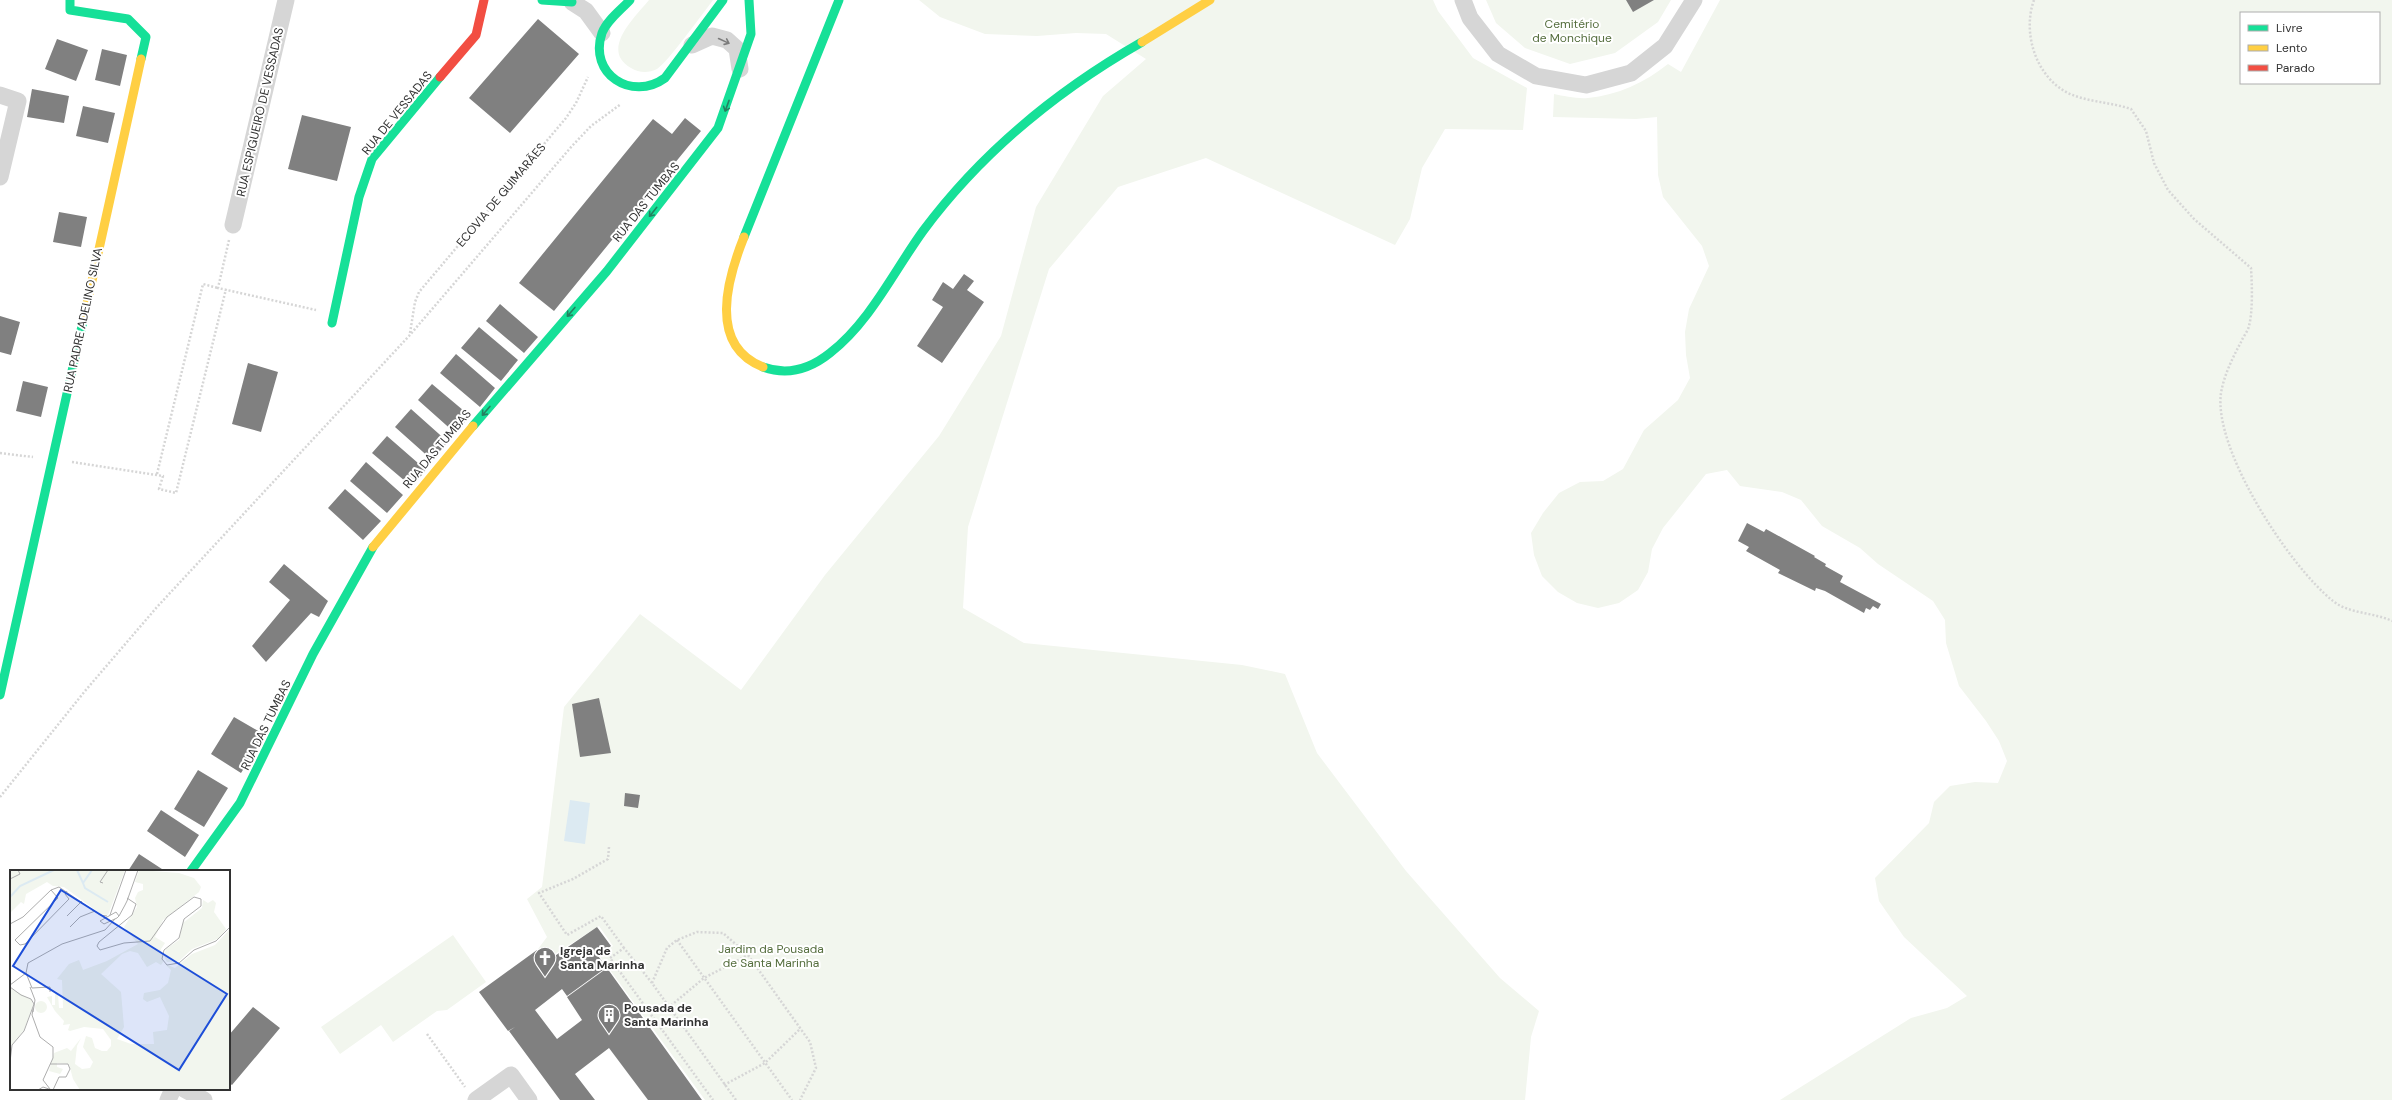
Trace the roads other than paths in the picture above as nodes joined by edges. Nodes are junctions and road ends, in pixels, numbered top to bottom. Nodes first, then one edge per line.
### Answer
1 (70, 0) edge
2 (286, 0) edge
3 (484, 0) edge
4 (542, 0) edge
5 (630, 0) edge
6 (723, 0) edge
7 (749, 0) edge
8 (839, 0) edge
9 (1210, 0) edge
10 (1463, 0) edge
11 (1694, 0) edge
12 (577, 1) edge
13 (602, 33) junction
14 (692, 45) junction
15 (740, 69) junction
16 (0, 96) edge
17 (0, 177) edge
18 (233, 225) road end
19 (333, 319) road end
20 (0, 695) edge
21 (192, 870) edge
22 (173, 1090) edge
23 (186, 1090) edge
24 (168, 1100) edge
25 (204, 1100) edge
26 (476, 1100) edge
27 (530, 1100) edge

1 - 20 street, RUA PADRE ADELINO SILVA
2 - 18 street, RUA ESPIGUEIRO DE VESSADAS
3 - 19 street, RUA DE VESSADAS
4 - 12 street
5 - 13 street
6 - 14 street
7 - 15 street, RUA DAS TUMBAS
8 - 9 street
10 - 11 street
12 - 13 street
13 - 14 street
14 -> 15 street
15 -> 21 street, RUA DAS TUMBAS
16 - 17 street
22 - 24 street
23 - 25 street
26 - 27 street

